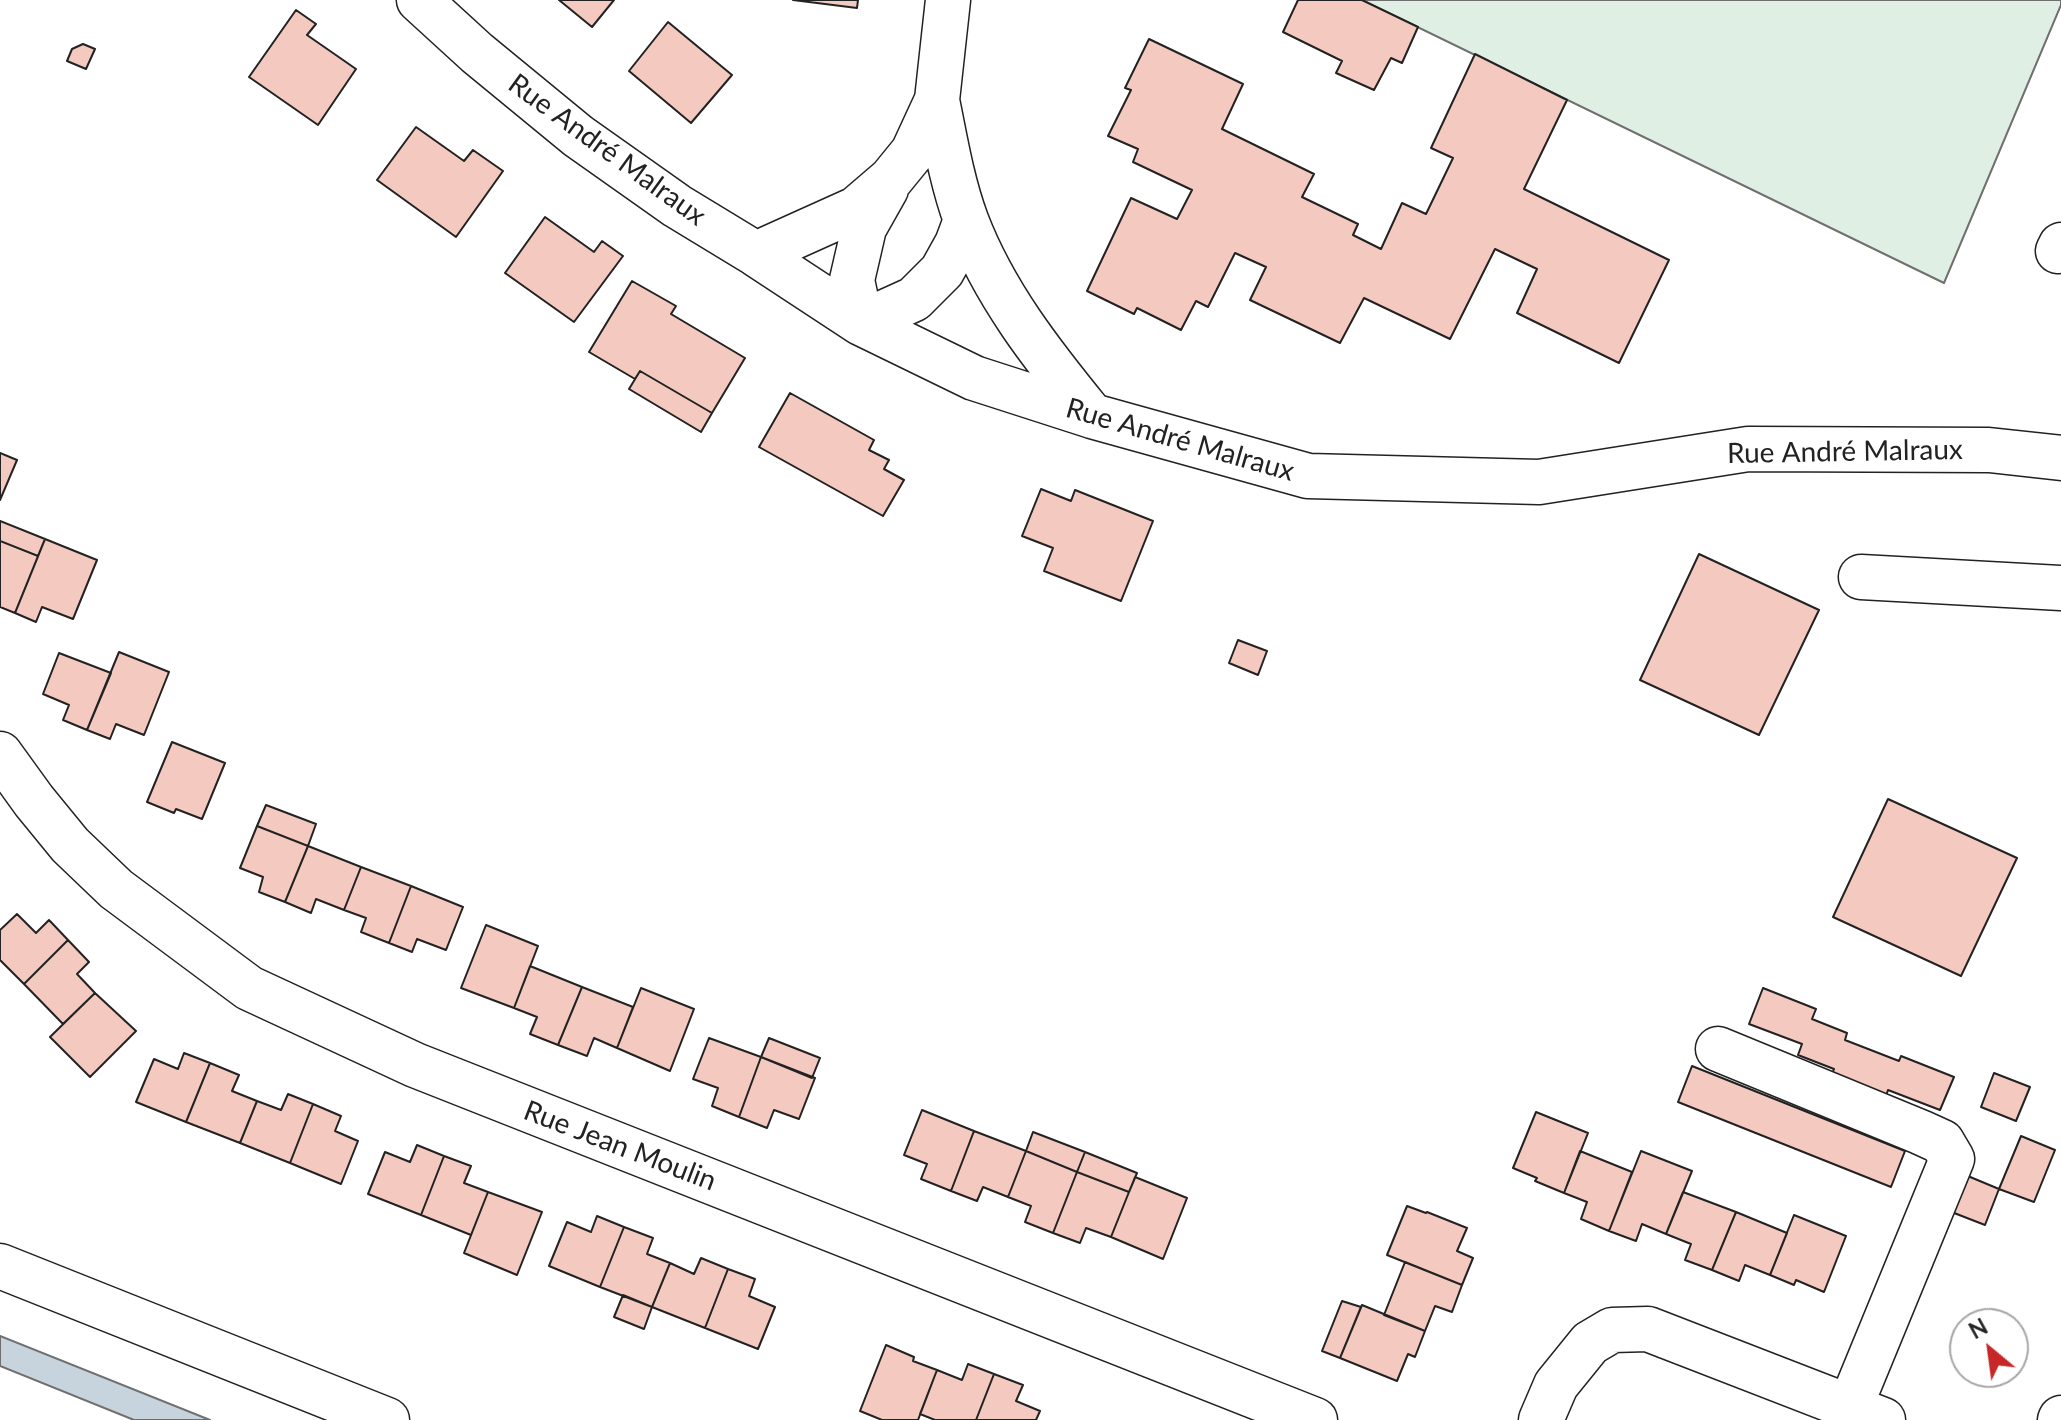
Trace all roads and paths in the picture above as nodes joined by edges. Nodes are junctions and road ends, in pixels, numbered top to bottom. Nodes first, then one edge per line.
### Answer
1 (419, 0) edge
2 (948, 0) edge
3 (937, 100) junction
4 (891, 179) junction
5 (966, 220) junction
6 (756, 254) junction
7 (861, 323) junction
8 (1092, 416) junction
9 (2061, 458) edge
10 (1861, 577) dead end
11 (2061, 588) edge
12 (0, 754) edge
13 (1718, 1049) dead end
14 (0, 1266) edge
15 (1866, 1413) edge
16 (387, 1420) edge
17 (1315, 1420) edge
18 (1541, 1420) edge

1 - 6 street, Rue André Malraux
2 - 3 street
3 - 4 street
3 - 5 street
4 - 6 street
4 - 7 street
5 - 7 street
5 - 8 street
6 - 7 street, Rue André Malraux
7 - 8 street, Rue André Malraux
8 - 9 street, Rue André Malraux
10 - 11 street
12 - 17 street, Rue Jean Moulin
13 - 15 street
14 - 16 street
15 - 18 street

